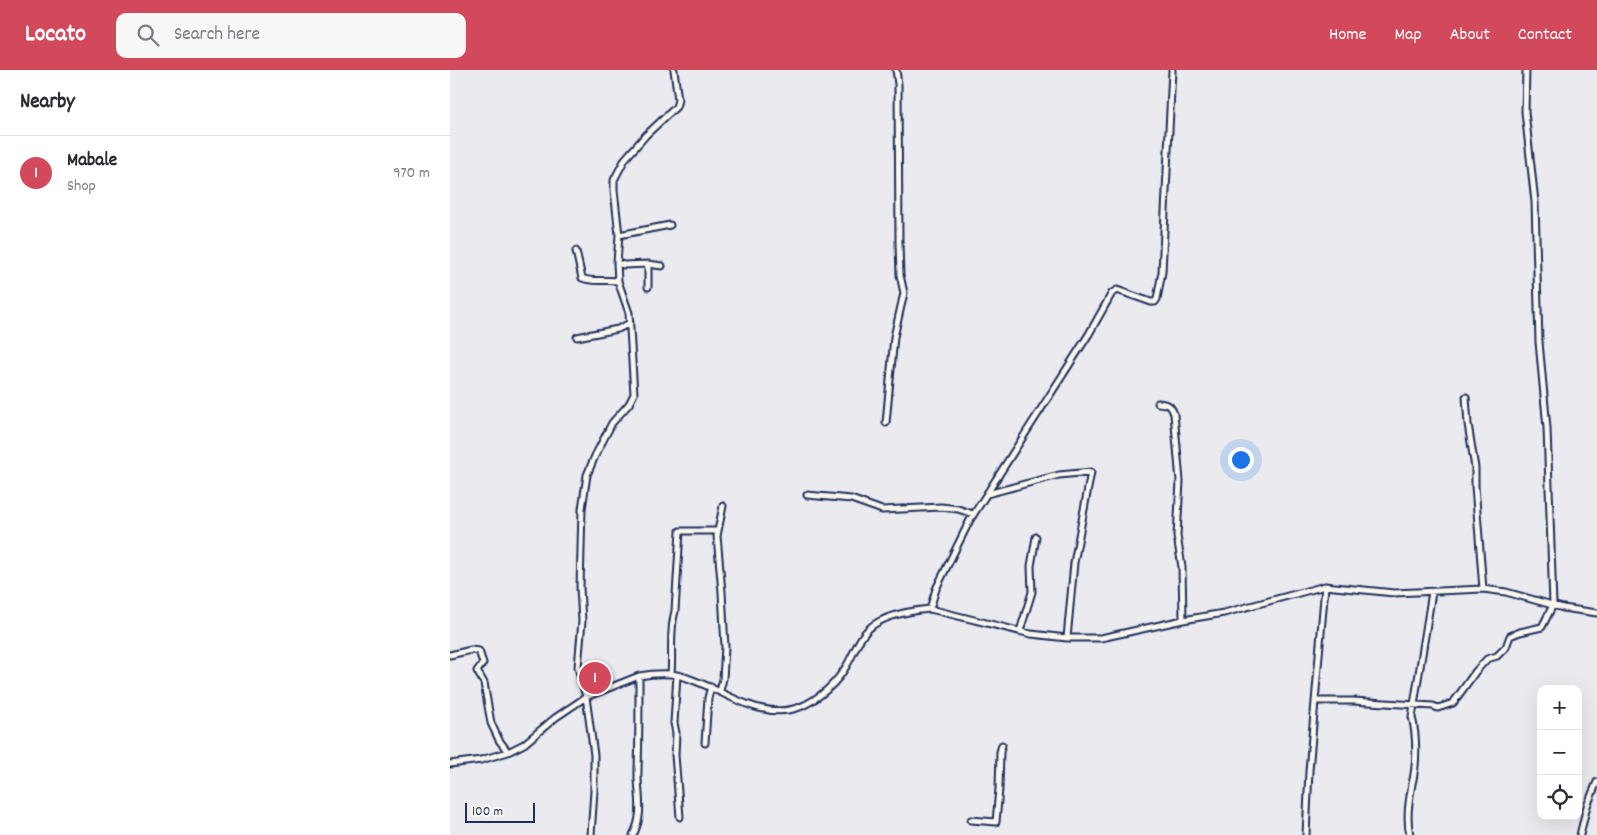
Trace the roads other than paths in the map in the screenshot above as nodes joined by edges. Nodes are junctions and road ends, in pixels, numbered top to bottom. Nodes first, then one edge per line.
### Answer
1 (674, 70) edge
2 (896, 70) edge
3 (1172, 70) edge
4 (1526, 70) edge
5 (670, 225) dead end
6 (619, 235) junction
7 (576, 251) dead end
8 (617, 263) junction
9 (648, 264) junction
10 (662, 266) dead end
11 (618, 281) junction
12 (648, 287) dead end
13 (630, 323) junction
14 (577, 337) dead end
15 (1466, 397) dead end
16 (1158, 403) dead end
17 (886, 423) dead end
18 (987, 494) junction
19 (806, 495) dead end
20 (723, 506) dead end
21 (973, 514) junction
22 (718, 531) junction
23 (1036, 537) dead end
24 (1325, 586) junction
25 (1484, 589) junction
26 (1432, 592) junction
27 (1553, 605) junction
28 (930, 609) junction
29 (1597, 613) edge
30 (1183, 620) junction
31 (1020, 631) junction
32 (1067, 638) junction
33 (450, 655) edge
34 (674, 674) junction
35 (640, 676) junction
36 (711, 687) junction
37 (720, 691) junction
38 (586, 697) junction
39 (1314, 701) junction
40 (1414, 705) junction
41 (705, 743) dead end
42 (1002, 745) dead end
43 (508, 752) junction
44 (450, 764) edge
45 (1597, 782) edge
46 (680, 817) dead end
47 (971, 820) dead end
48 (592, 835) edge
49 (633, 835) edge
50 (1306, 835) edge
51 (1410, 835) edge
52 (1580, 835) edge

1 - 6 street
2 - 17 street
3 - 18 street
4 - 27 street
5 - 6 street
6 - 8 street
7 - 11 street
8 - 9 street
8 - 11 street
9 - 10 street
9 - 12 street
11 - 13 street
13 - 14 street
13 - 38 street
15 - 25 street
16 - 30 street
18 - 21 street
18 - 32 street
19 - 21 street
20 - 22 street
21 - 28 street
22 - 34 street
22 - 37 street
23 - 31 street
24 - 26 street
24 - 30 street
24 - 39 street
25 - 26 street
25 - 27 street
26 - 40 street
27 - 29 street
27 - 40 street
28 - 31 street
28 - 37 street
30 - 32 street
31 - 32 street
33 - 43 street
34 - 35 street
34 - 36 street
34 - 46 street
35 - 38 street
35 - 49 street
36 - 37 street
36 - 41 street
38 - 43 street
38 - 48 street
39 - 40 street
39 - 50 street
40 - 51 street
42 - 47 street
43 - 44 street
45 - 52 street

